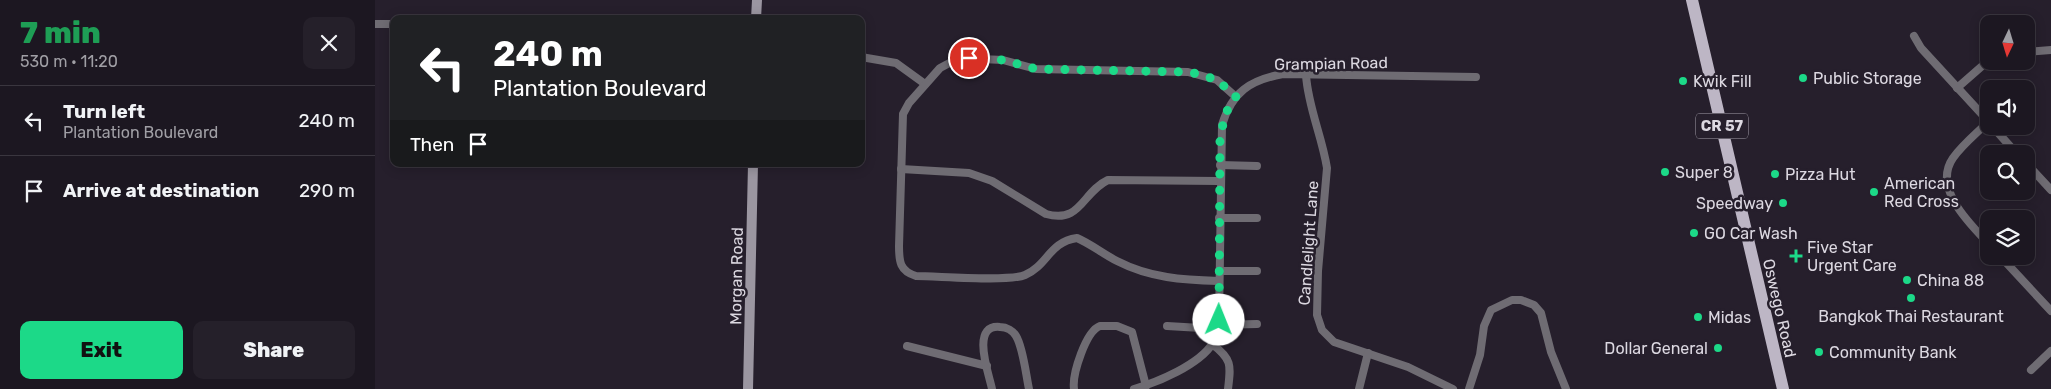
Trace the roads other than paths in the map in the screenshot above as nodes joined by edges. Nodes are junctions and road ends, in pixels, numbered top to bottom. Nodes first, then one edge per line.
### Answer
1 (757, 0) edge
2 (1692, 0) edge
3 (756, 15) edge
4 (375, 24) edge
5 (390, 24) edge
6 (1914, 36) dead end
7 (2051, 50) edge
8 (2035, 51) edge
9 (865, 58) edge
10 (1980, 68) edge
11 (1306, 75) junction
12 (1476, 77) dead end
13 (925, 84) junction
14 (1957, 88) junction
15 (1236, 97) junction
16 (1980, 112) edge
17 (1980, 131) edge
18 (2000, 135) edge
19 (2009, 145) edge
20 (1220, 165) junction
21 (1257, 166) dead end
22 (753, 167) edge
23 (901, 169) junction
24 (2035, 173) edge
25 (1219, 181) junction
26 (2051, 190) edge
27 (1219, 218) junction
28 (1257, 218) dead end
29 (1980, 234) edge
30 (2008, 265) edge
31 (1219, 271) junction
32 (1257, 271) dead end
33 (1219, 281) junction
34 (2051, 311) edge
35 (1257, 324) dead end
36 (1218, 325) junction
37 (1167, 326) dead end
38 (1216, 334) junction
39 (1213, 344) junction
40 (907, 346) dead end
41 (2051, 351) edge
42 (1368, 353) junction
43 (987, 366) junction
44 (2031, 370) dead end
45 (1146, 386) junction
46 (748, 389) edge
47 (993, 389) edge
48 (1029, 389) edge
49 (1074, 389) edge
50 (1134, 389) edge
51 (1228, 389) edge
52 (1359, 389) edge
53 (1453, 389) edge
54 (1469, 389) edge
55 (1566, 389) edge
56 (1783, 389) edge

1 - 3 street
2 - 56 main road, Oswego Road / CR 57
4 - 5 street
6 - 14 street
7 - 8 street
9 - 13 street
10 - 14 street
11 - 12 street, Grampian Road
11 - 15 street, Grampian Road
11 - 42 street, Candlelight Lane
13 - 15 street
13 - 23 street
14 - 16 street
15 - 20 street, Grampian Road
17 - 29 street
18 - 19 street
20 - 21 street
20 - 25 street, Grampian Road
22 - 46 street, Morgan Road
23 - 25 street
23 - 33 street
24 - 26 street
25 - 27 street, Grampian Road
27 - 28 street
27 - 31 street, Grampian Road
30 - 34 street
31 - 32 street
31 - 33 street, Grampian Road
33 - 36 street, Grampian Road
35 - 36 street
36 - 38 street, Grampian Road
37 - 38 street
38 - 39 street, Grampian Road
39 - 45 street
39 - 51 street
40 - 43 street
41 - 44 street
42 - 52 street
42 - 53 street, Candlelight Lane
43 - 47 street
43 - 48 street
45 - 49 street
45 - 50 street
54 - 55 street

